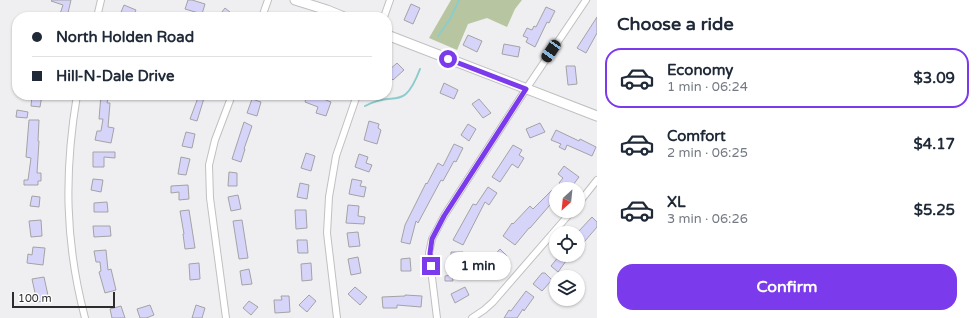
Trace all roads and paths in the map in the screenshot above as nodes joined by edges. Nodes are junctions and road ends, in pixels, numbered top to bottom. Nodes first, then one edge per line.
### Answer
1 (101, 0) edge
2 (268, 0) edge
3 (295, 0) edge
4 (390, 0) edge
5 (586, 0) edge
6 (98, 12) edge
7 (264, 12) edge
8 (332, 12) edge
9 (386, 12) edge
10 (392, 37) edge
11 (526, 89) junction
12 (76, 100) edge
13 (230, 100) edge
14 (355, 100) edge
15 (597, 116) edge
16 (597, 180) edge
17 (585, 195) edge
18 (566, 218) edge
19 (85, 318) edge
20 (226, 318) edge
21 (337, 318) edge
22 (437, 318) edge
23 (472, 318) edge

1 - 6 street
2 - 7 street
3 - 8 main road
4 - 9 street
5 - 11 street
10 - 11 main road
11 - 15 main road
11 - 22 street
12 - 19 street
13 - 20 street
14 - 21 street
16 - 17 street
18 - 23 street

